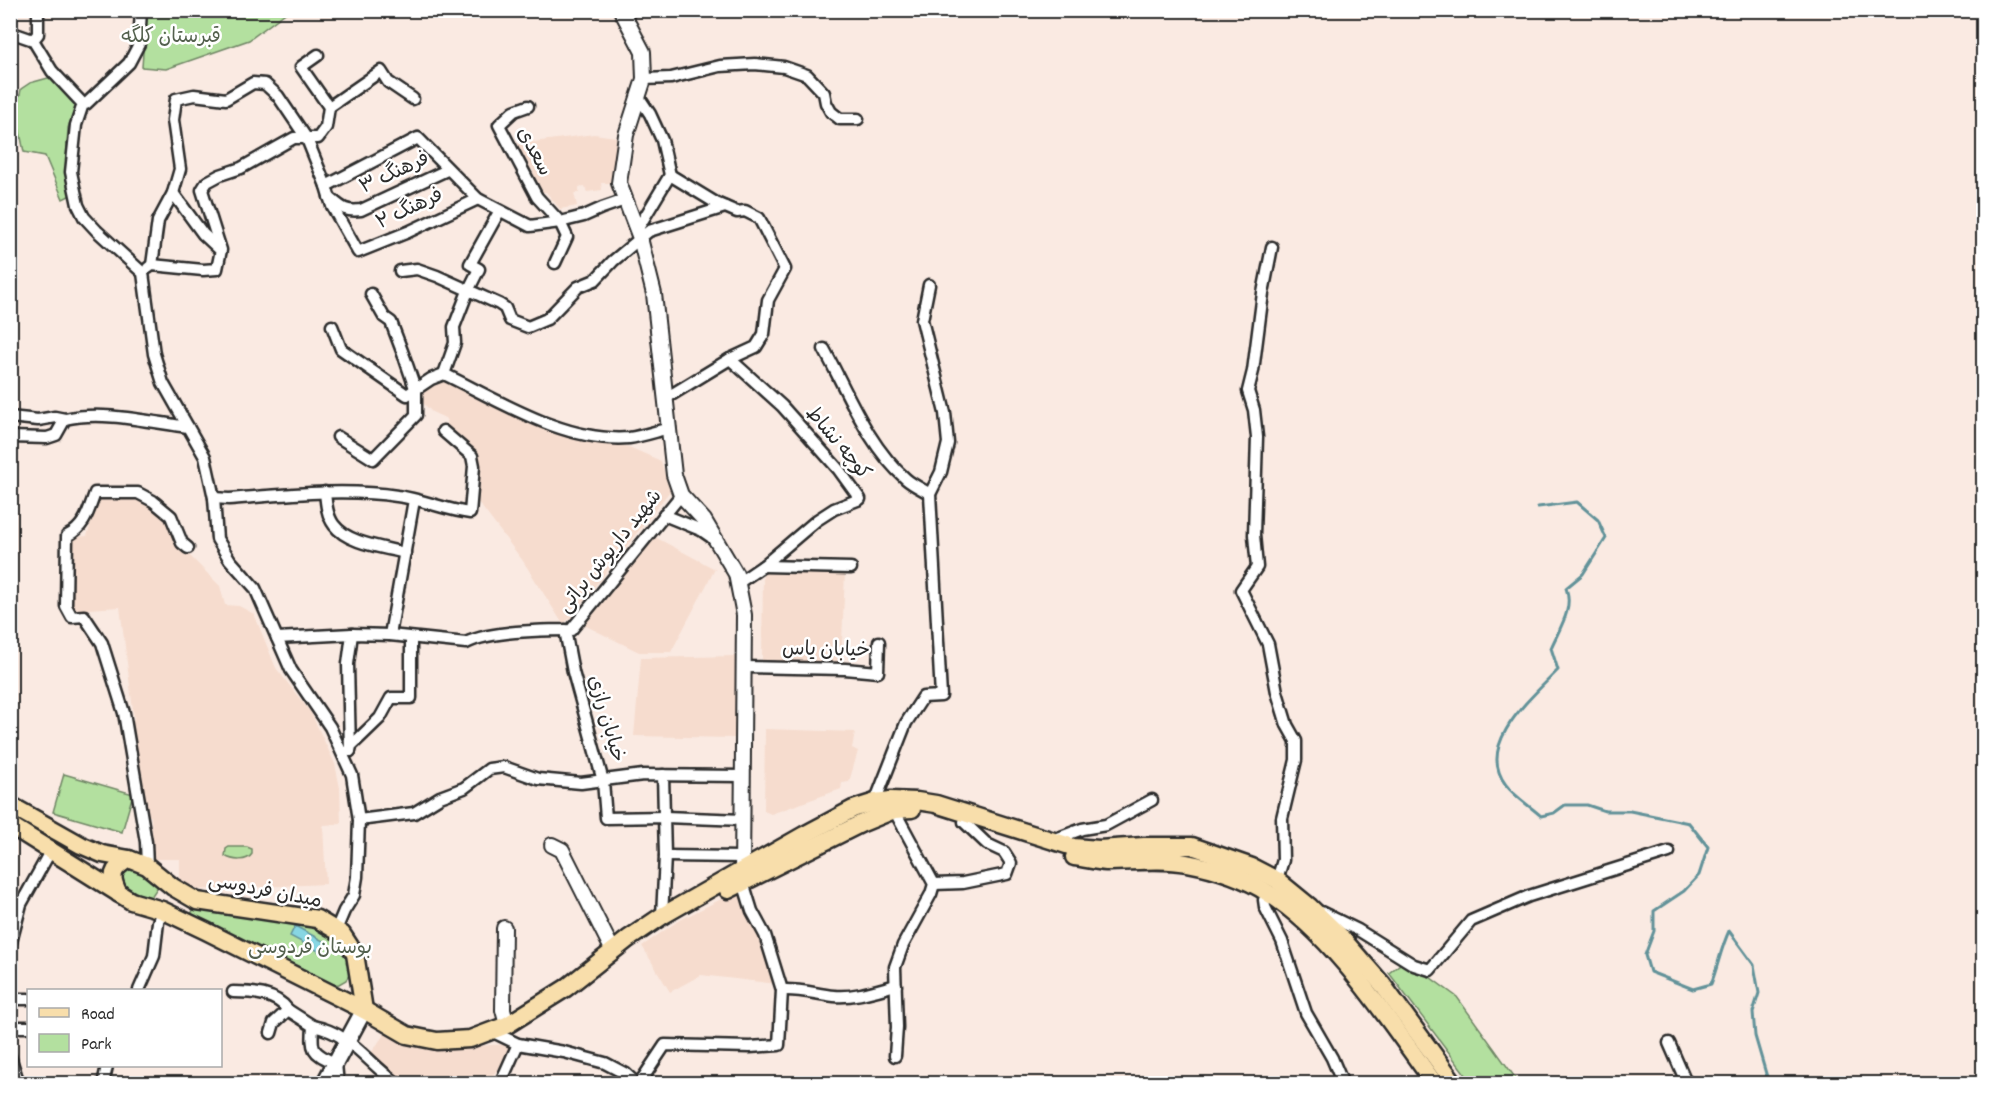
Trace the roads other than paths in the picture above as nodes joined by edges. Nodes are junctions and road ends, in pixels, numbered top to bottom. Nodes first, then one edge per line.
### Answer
1 (38, 10) edge
2 (141, 10) edge
3 (621, 10) edge
4 (10, 32) edge
5 (33, 40) junction
6 (318, 55) dead end
7 (644, 79) junction
8 (638, 96) junction
9 (413, 99) dead end
10 (83, 104) junction
11 (528, 106) dead end
12 (329, 107) junction
13 (858, 119) dead end
14 (308, 139) junction
15 (447, 170) junction
16 (670, 175) junction
17 (327, 191) junction
18 (173, 193) junction
19 (478, 199) junction
20 (626, 200) junction
21 (725, 207) junction
22 (500, 212) junction
23 (560, 222) junction
24 (638, 234) junction
25 (1272, 247) dead end
26 (221, 250) junction
27 (555, 263) dead end
28 (152, 265) junction
29 (400, 271) dead end
30 (143, 273) junction
31 (929, 285) dead end
32 (468, 291) junction
33 (371, 294) dead end
34 (332, 326) dead end
35 (824, 350) dead end
36 (730, 359) junction
37 (444, 374) junction
38 (416, 391) junction
39 (666, 398) junction
40 (10, 417) edge
41 (65, 419) junction
42 (188, 427) junction
43 (670, 428) junction
44 (443, 431) dead end
45 (10, 437) edge
46 (339, 437) dead end
47 (325, 492) junction
48 (930, 494) junction
49 (681, 495) junction
50 (214, 498) junction
51 (414, 500) junction
52 (664, 515) junction
53 (719, 543) junction
54 (188, 548) dead end
55 (405, 553) junction
56 (763, 566) junction
57 (851, 568) dead end
58 (738, 583) junction
59 (565, 630) junction
60 (352, 634) junction
61 (390, 635) junction
62 (277, 638) junction
63 (411, 638) junction
64 (879, 642) dead end
65 (744, 668) junction
66 (350, 751) junction
67 (352, 775) junction
68 (663, 775) junction
69 (742, 776) junction
70 (603, 781) junction
71 (1152, 800) dead end
72 (875, 802) junction
73 (10, 805) edge
74 (894, 810) junction
75 (665, 817) junction
76 (857, 817) junction
77 (959, 817) junction
78 (359, 820) junction
79 (743, 820) junction
80 (10, 825) edge
81 (1053, 840) junction
82 (552, 845) dead end
83 (51, 850) junction
84 (1669, 852) dead end
85 (665, 856) junction
86 (129, 859) junction
87 (147, 866) junction
88 (742, 870) junction
89 (934, 884) junction
90 (1272, 886) junction
91 (172, 887) junction
92 (119, 894) junction
93 (1310, 907) junction
94 (162, 910) junction
95 (662, 916) junction
96 (504, 928) dead end
97 (336, 930) junction
98 (10, 945) edge
99 (614, 951) junction
100 (358, 978) junction
101 (896, 985) junction
102 (140, 989) edge
103 (782, 990) junction
104 (233, 992) dead end
105 (329, 993) junction
106 (10, 999) edge
107 (27, 999) edge
108 (288, 1010) junction
109 (364, 1010) junction
110 (507, 1025) junction
111 (313, 1026) junction
112 (10, 1027) edge
113 (27, 1027) edge
114 (491, 1031) junction
115 (271, 1033) dead end
116 (349, 1041) junction
117 (1669, 1043) dead end
118 (518, 1044) junction
119 (10, 1056) edge
120 (895, 1056) dead end
121 (336, 1064) junction
122 (107, 1067) edge
123 (19, 1083) edge
124 (103, 1083) edge
125 (324, 1083) edge
126 (338, 1083) edge
127 (398, 1083) edge
128 (500, 1083) edge
129 (638, 1083) edge
130 (1343, 1083) edge
131 (1435, 1083) edge
132 (1455, 1083) edge
133 (1687, 1083) edge

1 - 5 street
2 - 10 street
3 - 7 street
4 - 5 street
5 - 10 street
6 - 12 street
7 - 8 street
7 - 13 street
8 - 16 street
8 - 20 street
9 - 12 street
10 - 30 street
11 - 23 street, سعدی
12 - 14 street
14 - 17 street
14 - 18 street
14 - 26 street
15 - 17 street, فرهنگ ۳
15 - 17 street
15 - 19 street
16 - 21 street
16 - 24 street
17 - 19 street, فرهنگ ۲
18 - 26 street
18 - 28 street
19 - 22 street
20 - 23 street
20 - 24 street
21 - 24 street
21 - 36 street
22 - 23 street
22 - 32 street
23 - 27 street
24 - 32 street
24 - 39 street
25 - 90 street
26 - 28 street
28 - 30 street
29 - 32 street
30 - 42 street
31 - 48 street
32 - 37 street
33 - 38 street
34 - 38 street
35 - 48 street
36 - 39 street
36 - 56 street, کوچه نشاط
37 - 38 street
37 - 43 street
38 - 46 street
39 - 43 street
40 - 41 street
41 - 42 street
41 - 45 street
42 - 50 street
43 - 49 street
44 - 51 street
47 - 50 street
47 - 51 street
47 - 55 street
48 - 72 street
49 - 52 street, شهید داریوش براتی
49 - 53 street
50 - 62 street
51 - 55 street
52 - 53 street
52 - 59 street, شهید داریوش براتی
53 - 58 street
54 - 87 street
55 - 61 street
56 - 57 street
56 - 58 street, کوچه نشاط
58 - 65 street
59 - 63 street, شهید داریوش براتی
59 - 70 street, خیابان رازی
60 - 61 street, شهید داریوش براتی
60 - 62 street, شهید داریوش براتی
60 - 66 street
61 - 63 street, شهید داریوش براتی
62 - 67 street
63 - 66 street
64 - 65 street, خیابان یاس
65 - 69 street
66 - 67 street
67 - 78 street
68 - 69 street
68 - 70 street
68 - 75 street
69 - 79 street
70 - 75 street, خیابان رازی
70 - 78 street
71 - 81 street
72 - 76 main road
72 - 77 main road
73 - 86 main road, میدان فردوسی
74 - 76 main road
74 - 77 main road
74 - 89 street
75 - 79 street
75 - 85 street
76 - 88 main road
77 - 81 main road
77 - 89 street
77 - 90 main road
78 - 97 street
79 - 88 street
80 - 83 main road
81 - 90 main road
82 - 99 street
83 - 92 main road
83 - 98 street
84 - 93 street
85 - 88 street
85 - 95 street
86 - 87 main road, میدان فردوسی
86 - 92 main road
87 - 91 main road, میدان فردوسی
88 - 95 main road
88 - 99 main road
88 - 103 street
89 - 101 street
90 - 93 main road
90 - 130 street
90 - 131 main road
91 - 94 main road
91 - 97 main road, میدان فردوسی
92 - 94 main road
93 - 132 main road
94 - 102 street
94 - 105 main road
95 - 99 main road
96 - 110 street
97 - 100 main road, میدان فردوسی
99 - 110 main road
100 - 105 main road
100 - 109 main road, میدان فردوسی
101 - 103 street
101 - 120 street
103 - 129 street
104 - 108 street
105 - 109 main road
106 - 107 street
108 - 111 street
108 - 115 street
109 - 114 main road
109 - 116 main road
110 - 114 main road
111 - 116 street
111 - 121 street
112 - 113 street
114 - 118 street
116 - 121 main road
116 - 127 street
117 - 133 street
118 - 128 street
118 - 129 street
119 - 123 street
121 - 125 main road
121 - 126 street
122 - 124 street

